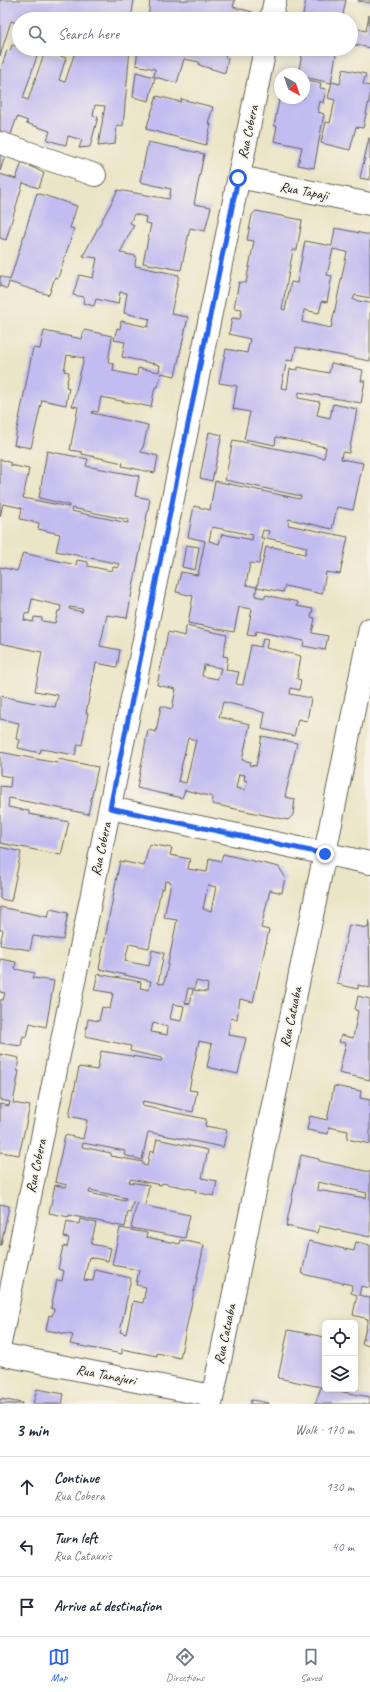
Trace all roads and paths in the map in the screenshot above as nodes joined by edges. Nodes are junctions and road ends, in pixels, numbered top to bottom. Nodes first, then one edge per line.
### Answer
1 (275, 0) edge
2 (272, 12) edge
3 (264, 56) edge
4 (0, 143) edge
5 (94, 175) dead end
6 (238, 178) junction
7 (370, 204) edge
8 (370, 629) edge
9 (110, 808) junction
10 (325, 854) junction
11 (370, 863) edge
12 (0, 1343) edge
13 (0, 1354) edge
14 (211, 1400) edge

1 - 2 street
3 - 6 street, Rua Cobera
4 - 5 street
6 - 7 street, Rua Tapaji
6 - 9 street, Rua Cobera
8 - 10 street, Rua Catuaba
9 - 10 street
9 - 12 street, Rua Cobera
10 - 11 street
10 - 14 street, Rua Catuaba
13 - 14 street, Rua Tanajuri

